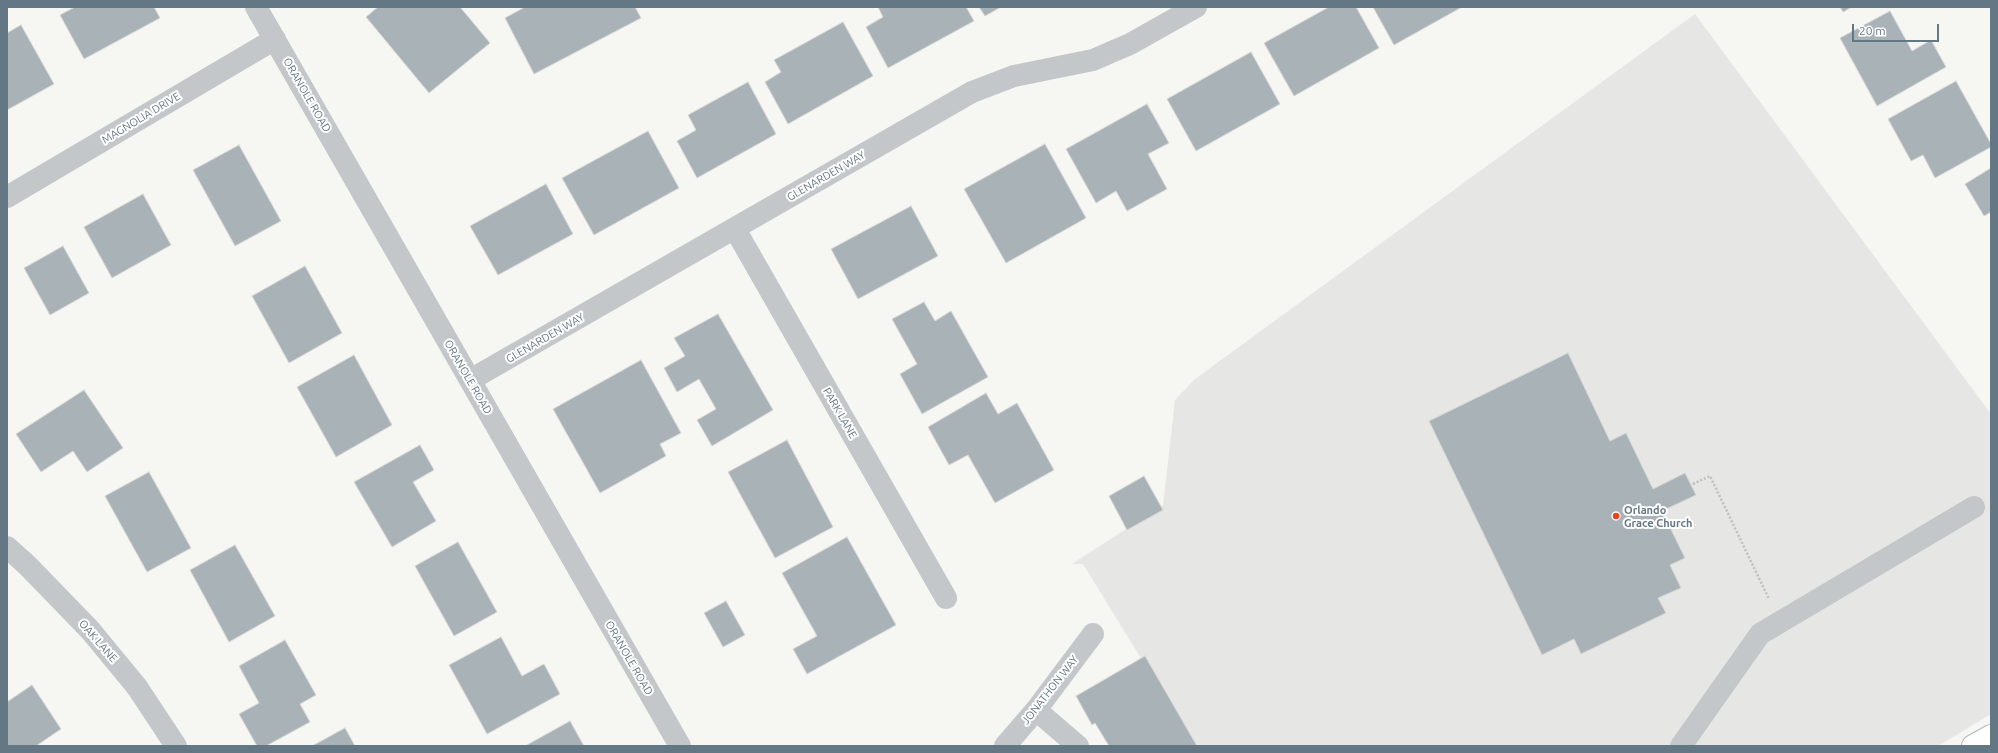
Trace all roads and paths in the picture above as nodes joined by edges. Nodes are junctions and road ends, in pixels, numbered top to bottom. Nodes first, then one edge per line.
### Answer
1 (256, 7) edge
2 (1196, 7) edge
3 (275, 39) junction
4 (7, 197) edge
5 (735, 229) junction
6 (470, 380) junction
7 (1693, 484) dead end
8 (1974, 507) dead end
9 (7, 547) edge
10 (946, 598) dead end
11 (1770, 601) dead end
12 (1093, 634) dead end
13 (1036, 710) junction
14 (1991, 736) edge
15 (176, 746) edge
16 (680, 746) edge
17 (1005, 746) edge
18 (1078, 746) edge
19 (1681, 746) edge
20 (1973, 746) edge

1 - 3 street, ORANOLE ROAD
2 - 5 street, GLENARDEN WAY
3 - 4 street, MAGNOLIA DRIVE
3 - 6 street, ORANOLE ROAD
5 - 6 street, GLENARDEN WAY
5 - 10 street, PARK LANE
6 - 16 street, ORANOLE ROAD
7 - 11 path
8 - 19 street
9 - 15 street, OAK LANE
12 - 13 street, JONATHON WAY
13 - 17 street, JONATHON WAY
13 - 18 street
14 - 20 main road

